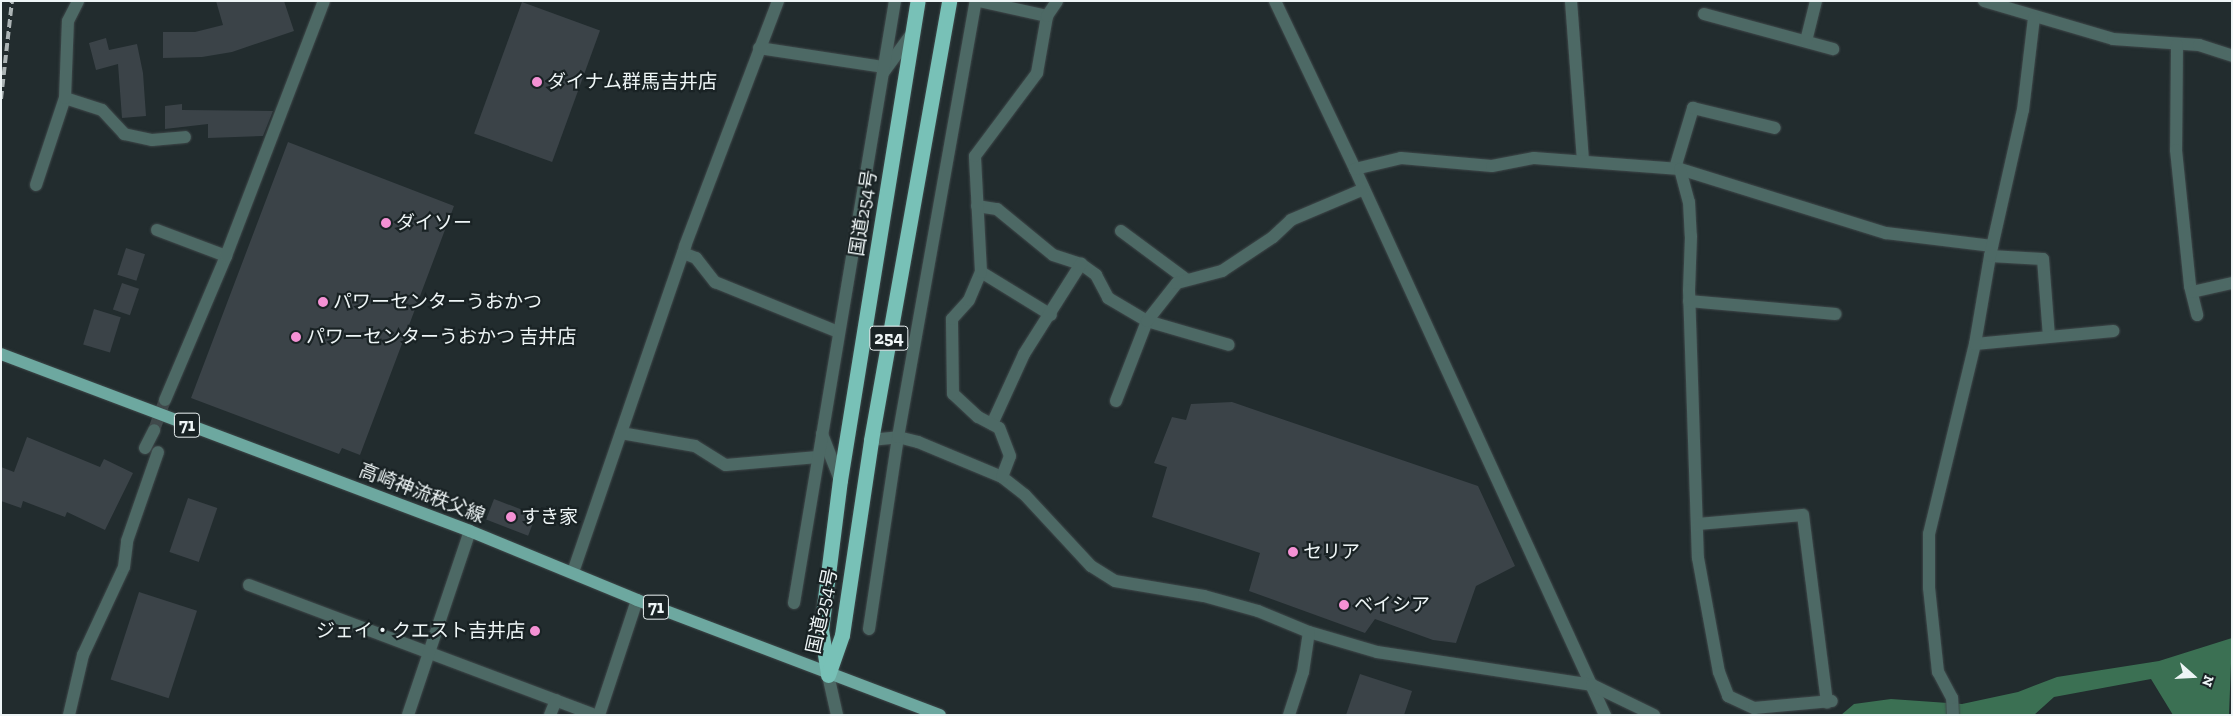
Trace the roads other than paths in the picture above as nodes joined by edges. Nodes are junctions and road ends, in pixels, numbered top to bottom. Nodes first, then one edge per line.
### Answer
1 (78, 1) edge
2 (324, 1) edge
3 (778, 1) edge
4 (895, 1) edge
5 (918, 1) edge
6 (949, 1) edge
7 (1057, 1) edge
8 (1275, 1) edge
9 (1571, 1) edge
10 (1816, 1) edge
11 (1984, 1) edge
12 (975, 4) edge
13 (2008, 5) edge
14 (1704, 14) dead end
15 (1047, 16) junction
16 (2034, 18) junction
17 (913, 32) junction
18 (1806, 41) junction
19 (2177, 46) junction
20 (759, 48) junction
21 (1833, 49) dead end
22 (2232, 56) edge
23 (882, 71) junction
24 (65, 98) junction
25 (1775, 128) dead end
26 (185, 137) dead end
27 (1583, 159) junction
28 (1678, 168) junction
29 (1356, 169) junction
30 (36, 186) dead end
31 (1364, 189) junction
32 (978, 206) junction
33 (156, 230) dead end
34 (1121, 231) dead end
35 (1991, 251) junction
36 (683, 253) junction
37 (226, 256) junction
38 (1081, 264) junction
39 (981, 272) junction
40 (1187, 280) junction
41 (2232, 283) edge
42 (2192, 292) junction
43 (1689, 301) junction
44 (1835, 314) dead end
45 (1051, 315) junction
46 (2197, 315) dead end
47 (1147, 321) junction
48 (2113, 331) dead end
49 (838, 332) junction
50 (2049, 337) junction
51 (1975, 344) junction
52 (1229, 345) dead end
53 (1, 354) edge
54 (165, 400) tunnel mouth
55 (1116, 401) dead end
56 (992, 424) junction
57 (154, 430) tunnel mouth
58 (821, 432) junction
59 (621, 433) junction
60 (898, 437) junction
61 (871, 440) junction
62 (145, 448) dead end
63 (158, 452) dead end
64 (818, 458) junction
65 (1002, 477) junction
66 (840, 480) junction
67 (1698, 524) junction
68 (470, 530) junction
69 (573, 572) junction
70 (249, 585) dead end
71 (637, 600) junction
72 (794, 603) dead end
73 (868, 629) dead end
74 (1310, 632) junction
75 (431, 654) junction
76 (828, 675) junction
77 (1592, 685) junction
78 (556, 700) junction
79 (1754, 712) edge
80 (69, 715) edge
81 (408, 715) edge
82 (550, 715) edge
83 (594, 715) edge
84 (599, 715) edge
85 (837, 715) edge
86 (940, 715) edge
87 (1289, 715) edge
88 (1605, 715) edge
89 (1654, 715) edge
90 (1953, 715) edge

1 - 24 street
2 - 37 street
3 - 20 street
4 - 23 street
5 - 17 highway, 国道254号 / 254
6 - 61 highway, 国道254号 / 254
7 - 15 street
8 - 29 street
9 - 27 street
10 - 18 street
11 - 13 street
12 - 15 street
12 - 60 street
13 - 16 street
14 - 18 street
15 - 32 street
16 - 19 street
16 - 35 street
17 - 23 street
17 - 66 highway, 国道254号 / 254
18 - 21 street
19 - 22 street
19 - 42 street
20 - 23 street
20 - 36 street
23 - 49 street
24 - 26 street
24 - 30 street
25 - 28 street
27 - 28 street
27 - 29 street
28 - 35 street
28 - 43 street
29 - 31 street
31 - 40 street
31 - 77 street
32 - 38 street
32 - 39 street
33 - 37 street
34 - 40 street
35 - 50 street
35 - 51 street
36 - 49 street
36 - 59 street
37 - 54 street
38 - 45 street
38 - 47 street
39 - 45 street
39 - 56 street
40 - 47 street
41 - 42 street
42 - 46 street
43 - 44 street
43 - 67 street
45 - 56 street
47 - 52 street
47 - 55 street
48 - 50 street
49 - 58 street
50 - 51 street
51 - 90 street
53 - 68 main road, 高崎神流秩父線 / 71
56 - 65 street
57 - 62 street
58 - 64 street
58 - 66 street
59 - 64 street
59 - 69 street
60 - 61 street
60 - 65 street
60 - 73 street
61 - 76 highway, 国道254号 / 254
63 - 80 street
64 - 72 street
65 - 74 street
66 - 76 highway, 国道254号 / 254
67 - 79 street
67 - 79 street
68 - 69 main road, 高崎神流秩父線 / 71
68 - 75 street
69 - 71 main road, 高崎神流秩父線 / 71
70 - 75 street
71 - 76 main road, 高崎神流秩父線 / 71
71 - 84 street
74 - 77 street
74 - 87 street
75 - 78 street
75 - 81 street
76 - 85 street
76 - 86 main road, 高崎神流秩父線 / 71
77 - 88 street
77 - 89 street
78 - 82 street
78 - 83 street

